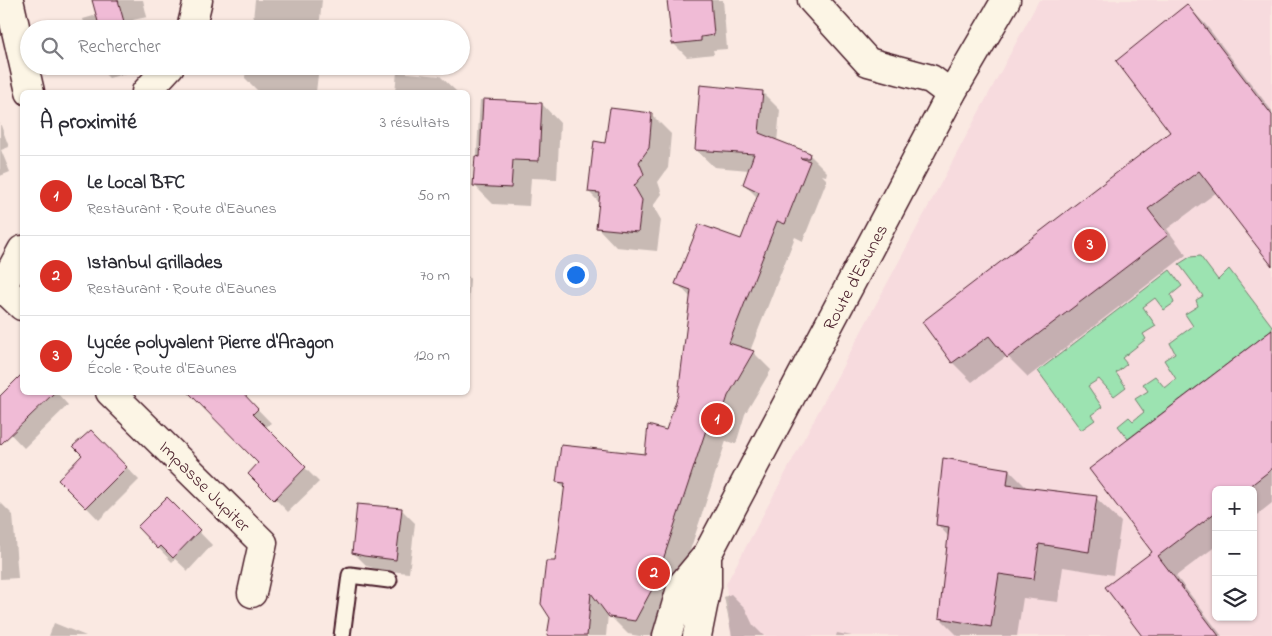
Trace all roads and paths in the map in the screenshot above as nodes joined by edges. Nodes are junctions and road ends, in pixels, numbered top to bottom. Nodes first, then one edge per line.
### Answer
1 (8, 0) edge
2 (198, 0) edge
3 (812, 0) edge
4 (1006, 0) edge
5 (193, 20) edge
6 (8, 41) edge
7 (20, 69) edge
8 (23, 75) edge
9 (162, 75) edge
10 (29, 90) edge
11 (148, 90) edge
12 (951, 94) junction
13 (20, 254) edge
14 (1, 289) edge
15 (20, 304) edge
16 (113, 395) edge
17 (707, 555) junction
18 (389, 580) dead end
19 (252, 592) dead end
20 (342, 636) edge
21 (667, 636) edge
22 (697, 636) edge

1 - 6 main road
2 - 5 main road
3 - 12 main road
4 - 12 main road, Route d'Eaunes
6 - 7 main road
8 - 10 main road
9 - 11 main road
12 - 17 main road, Route d'Eaunes
13 - 14 main road
14 - 15 main road
16 - 19 main road, Impasse Jupiter
17 - 21 main road, Route d'Eaunes
17 - 22 main road, Route d'Eaunes
18 - 20 lane

